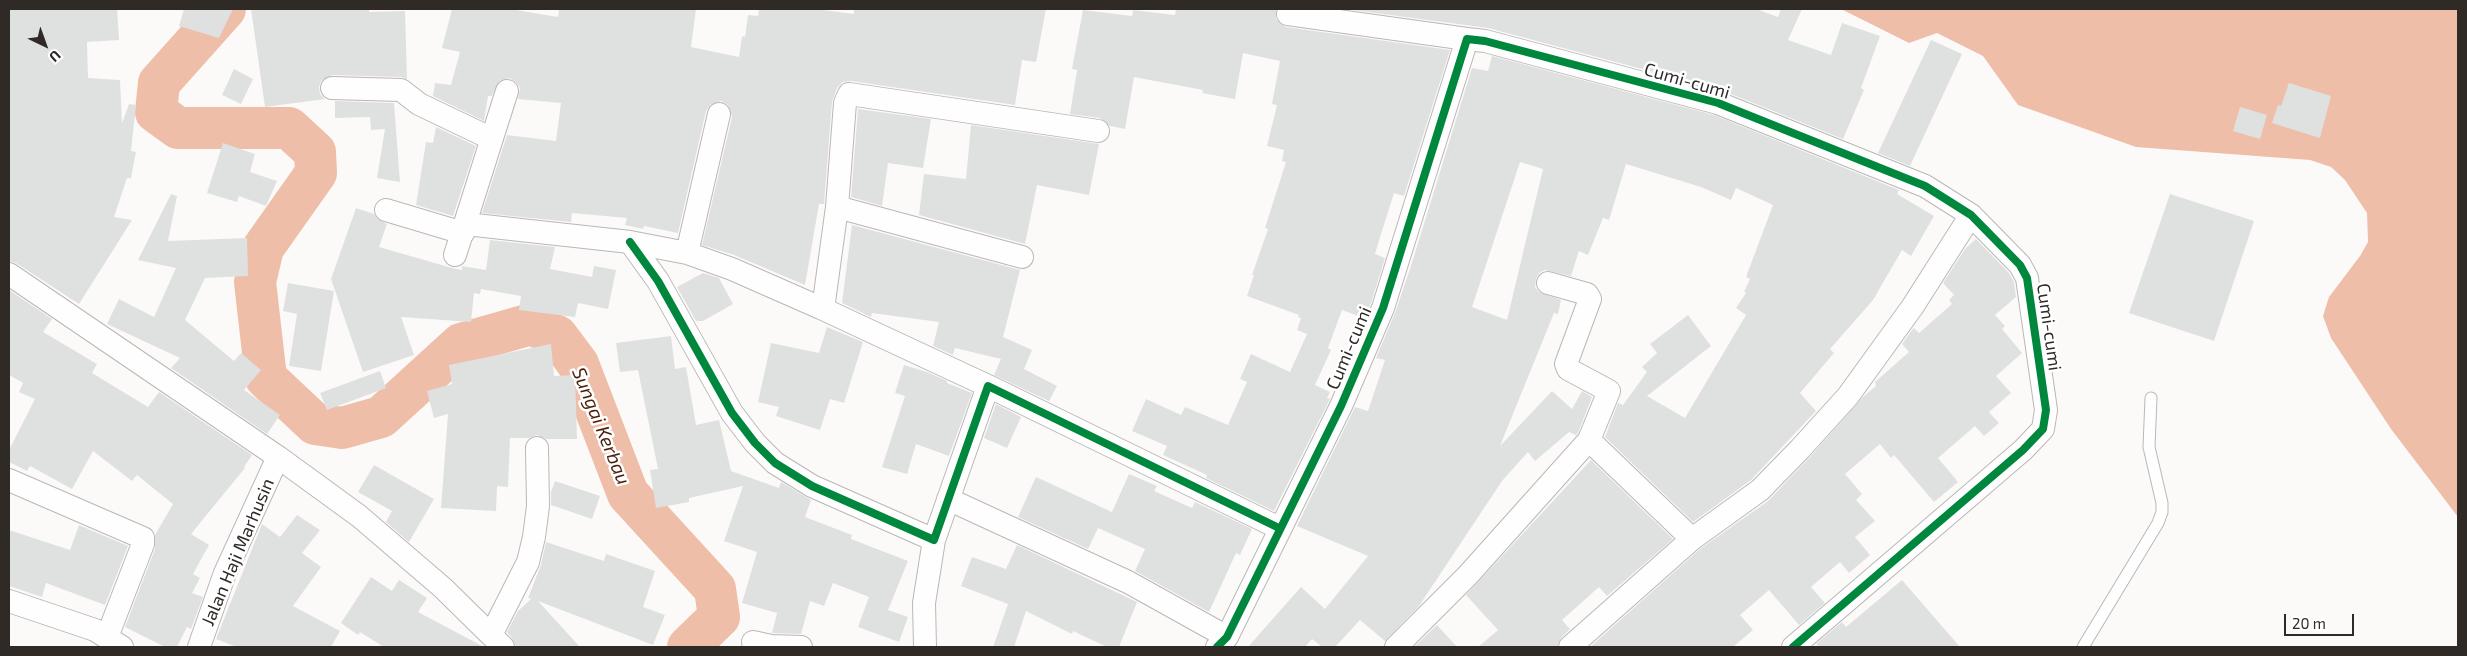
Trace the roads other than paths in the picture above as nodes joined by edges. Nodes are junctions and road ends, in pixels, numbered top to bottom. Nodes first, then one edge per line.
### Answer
1 (1288, 14) dead end
2 (1467, 40) junction
3 (332, 88) dead end
4 (507, 91) dead end
5 (720, 114) dead end
6 (1098, 131) dead end
7 (490, 138) junction
8 (837, 207) junction
9 (386, 210) dead end
10 (1970, 214) junction
11 (464, 228) junction
12 (630, 242) junction
13 (687, 253) junction
14 (455, 255) dead end
15 (1022, 257) dead end
16 (9, 274) edge
17 (1548, 282) dead end
18 (823, 308) junction
19 (988, 386) junction
20 (2151, 398) dead end
21 (1589, 440) junction
22 (537, 448) dead end
23 (278, 457) junction
24 (9, 480) edge
25 (948, 499) junction
26 (1279, 528) junction
27 (1692, 539) junction
28 (934, 540) junction
29 (9, 602) edge
30 (497, 641) edge
31 (108, 642) edge
32 (753, 642) dead end
33 (1221, 644) edge
34 (199, 647) edge
35 (802, 647) edge
36 (925, 647) edge
37 (1396, 647) edge
38 (1570, 647) edge
39 (1793, 647) edge
40 (2083, 647) edge

1 - 2 street
2 - 10 street, Cumi-cumi
2 - 26 street, Cumi-cumi
3 - 7 street
4 - 7 street
5 - 13 street
6 - 8 street
7 - 11 street
8 - 15 street
8 - 18 street
9 - 11 street
10 - 27 street
10 - 39 street, Cumi-cumi
11 - 12 street
11 - 14 street
12 - 13 street
12 - 28 street
13 - 18 street
16 - 23 street
17 - 21 street
18 - 19 street
19 - 25 street
19 - 26 street
20 - 40 lane
21 - 27 street
21 - 37 street
22 - 30 street
23 - 30 street
23 - 34 street, Jalan Haji Marhusin
24 - 31 street
25 - 28 street
25 - 33 street
26 - 33 street, Cumi-cumi
27 - 38 street
28 - 36 street
29 - 31 street
32 - 35 street

